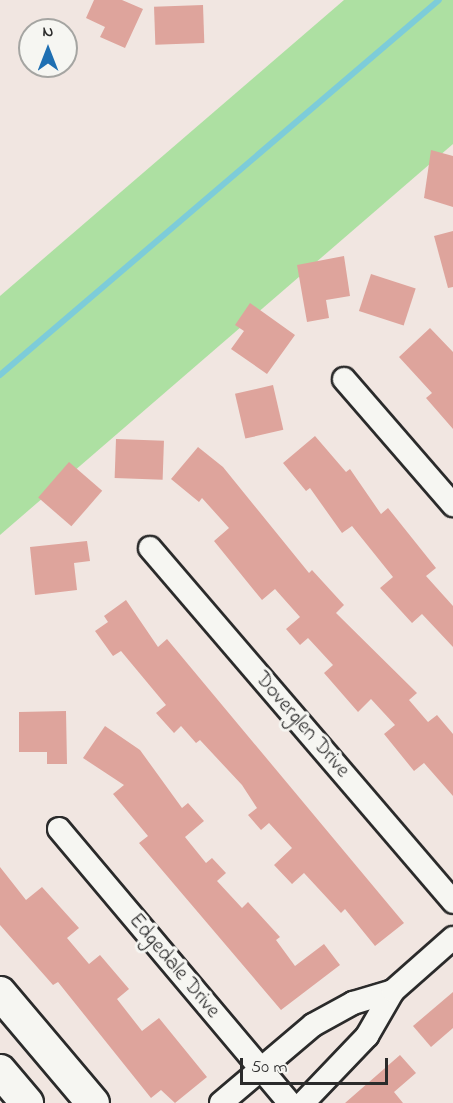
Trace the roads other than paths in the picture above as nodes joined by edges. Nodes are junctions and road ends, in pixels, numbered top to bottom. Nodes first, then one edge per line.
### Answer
1 (344, 379) dead end
2 (453, 506) edge
3 (150, 548) dead end
4 (59, 829) dead end
5 (453, 902) edge
6 (453, 938) edge
7 (393, 991) junction
8 (0, 993) edge
9 (260, 1069) junction
10 (0, 1071) edge
11 (27, 1103) edge
12 (93, 1103) edge
13 (221, 1103) edge
14 (290, 1103) edge
15 (303, 1103) edge

1 - 2 street
3 - 5 street, Doverglen Drive
4 - 9 street, Edgedale Drive
6 - 7 street
7 - 9 street
7 - 15 street
8 - 12 street
9 - 13 street
9 - 14 street, Edgedale Drive
10 - 11 street

